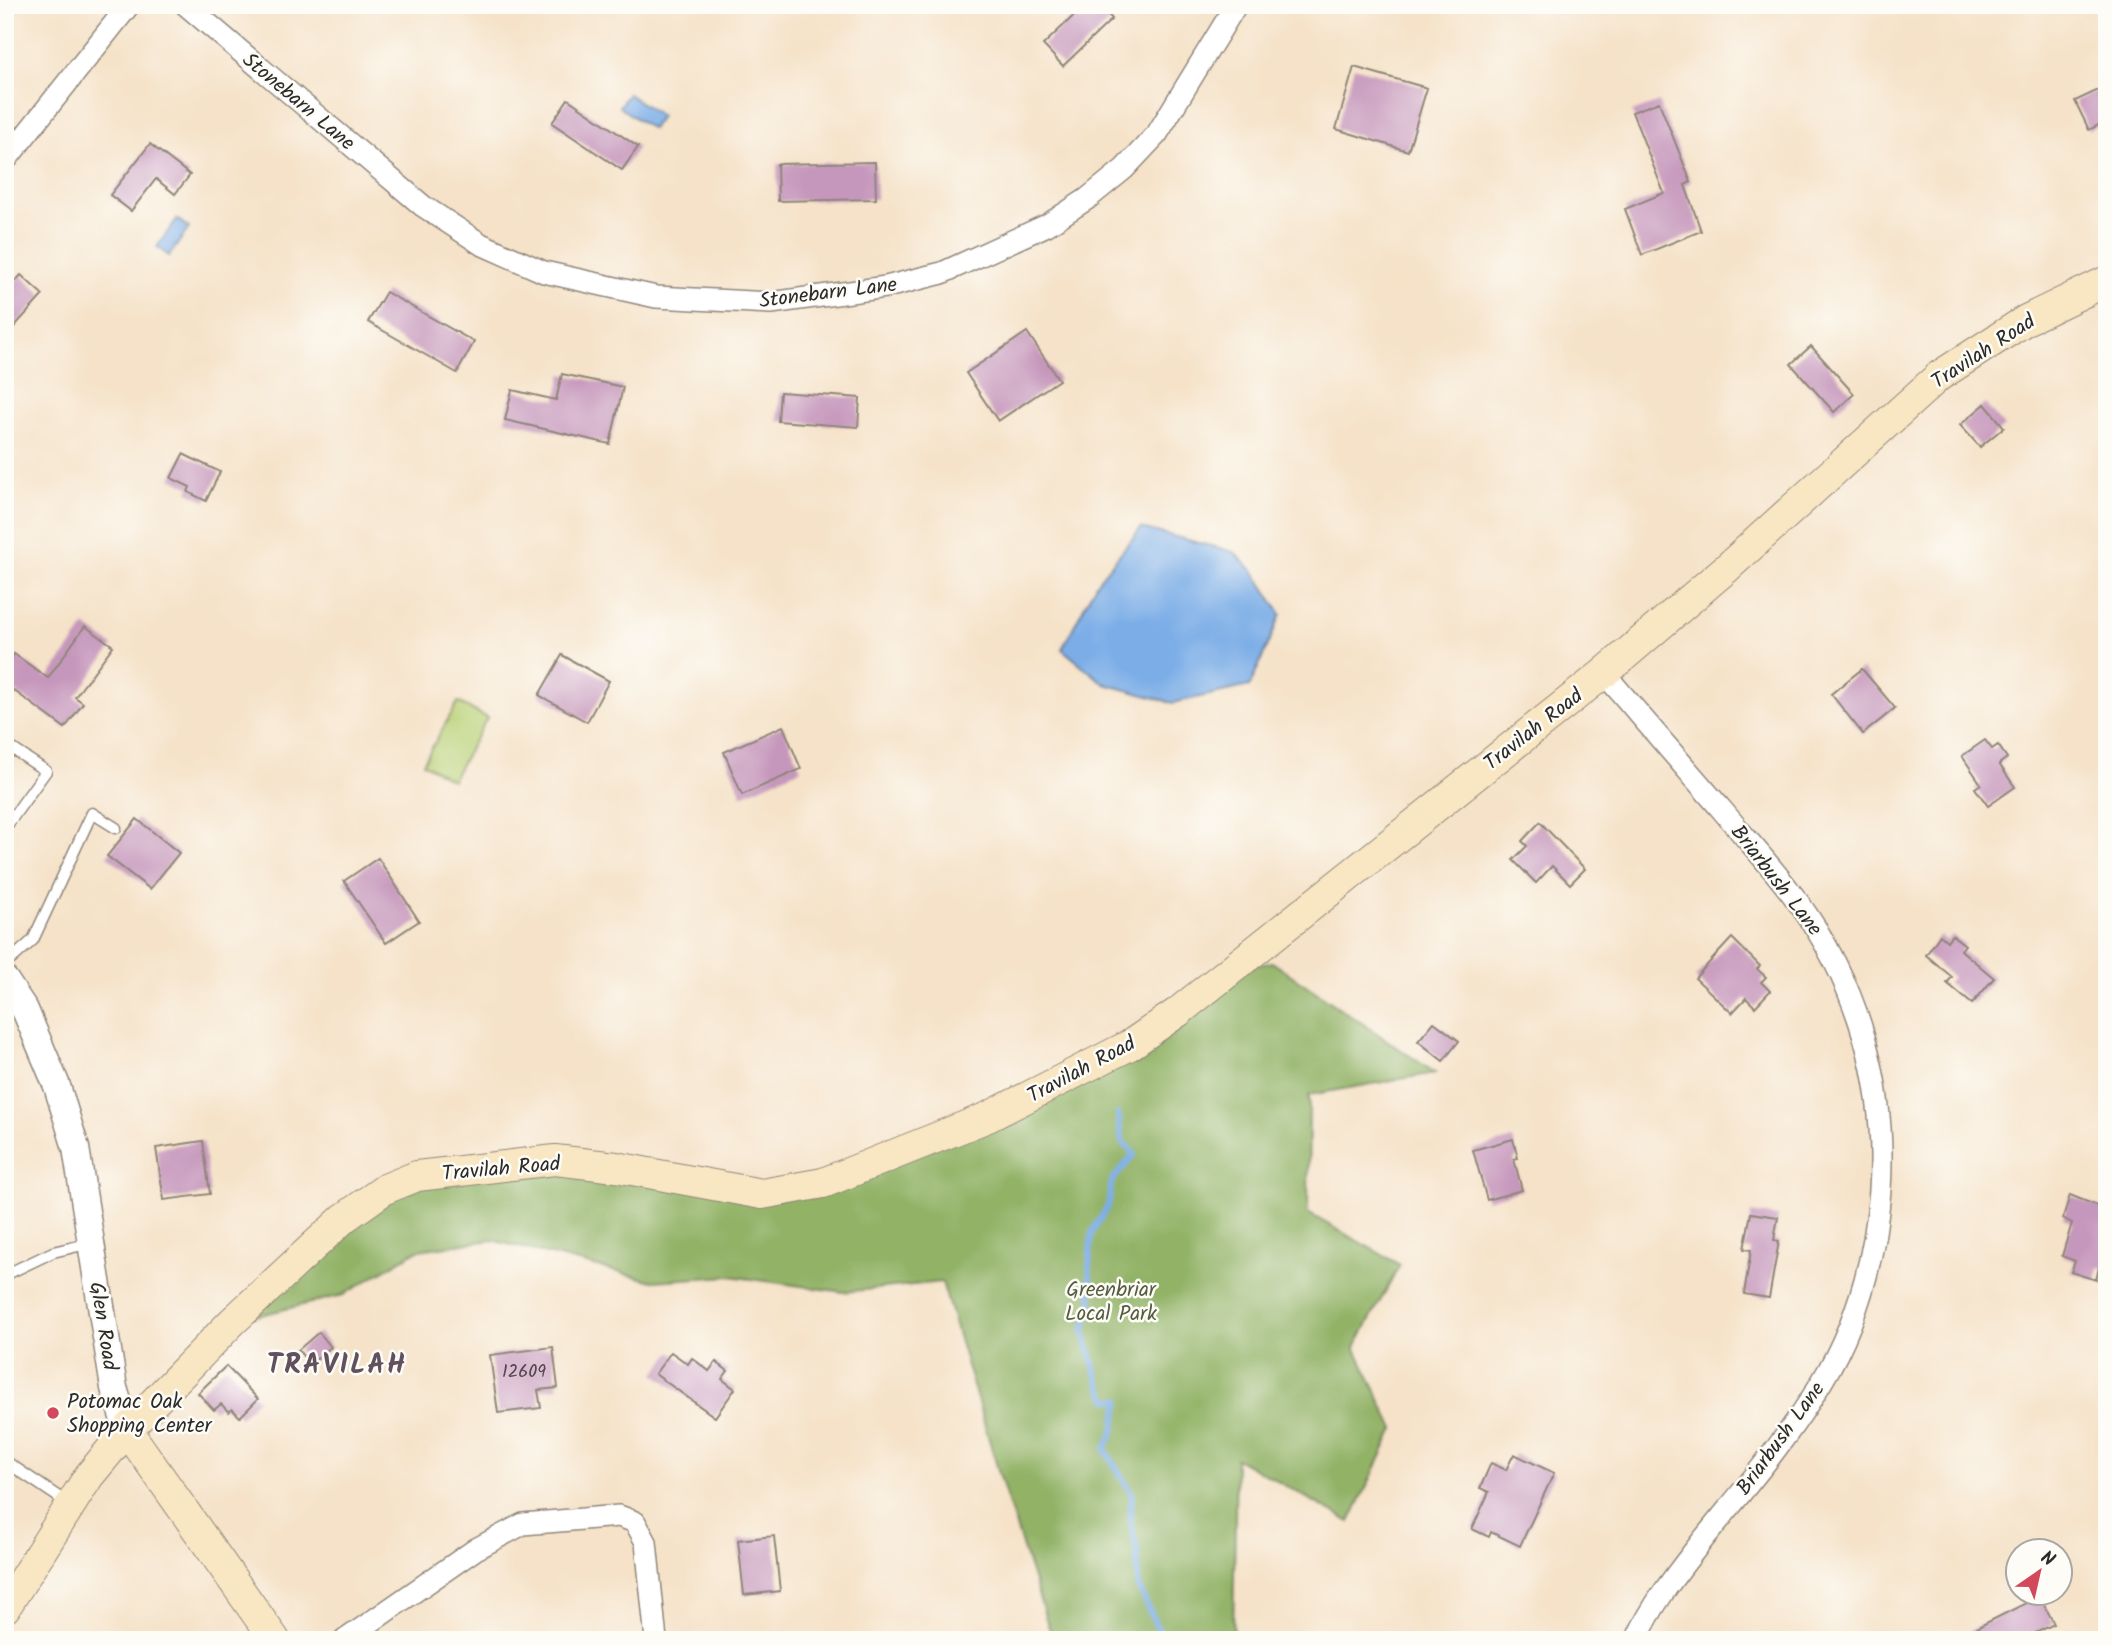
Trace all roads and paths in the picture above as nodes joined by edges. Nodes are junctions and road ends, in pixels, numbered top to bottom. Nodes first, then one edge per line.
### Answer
1 (129, 5) edge
2 (186, 5) edge
3 (1236, 5) edge
4 (5, 161) edge
5 (2107, 281) edge
6 (1604, 673) junction
7 (5, 744) edge
8 (5, 828) edge
9 (116, 828) dead end
10 (5, 965) edge
11 (5, 980) edge
12 (91, 1243) junction
13 (5, 1275) edge
14 (127, 1430) junction
15 (5, 1461) edge
16 (71, 1505) junction
17 (5, 1608) edge
18 (275, 1640) edge
19 (345, 1640) edge
20 (656, 1640) edge
21 (1636, 1640) edge

1 - 4 street
2 - 3 street, Stonebarn Lane
5 - 6 main road, Travilah Road
6 - 14 main road, Travilah Road
6 - 21 street, Briarbush Lane
7 - 8 lane
9 - 10 lane
11 - 12 street, Glen Road
12 - 13 lane
12 - 14 street, Glen Road
14 - 16 main road, Travilah Road
14 - 18 main road, Glen Road
15 - 16 lane
16 - 17 main road, Travilah Road
19 - 20 street

